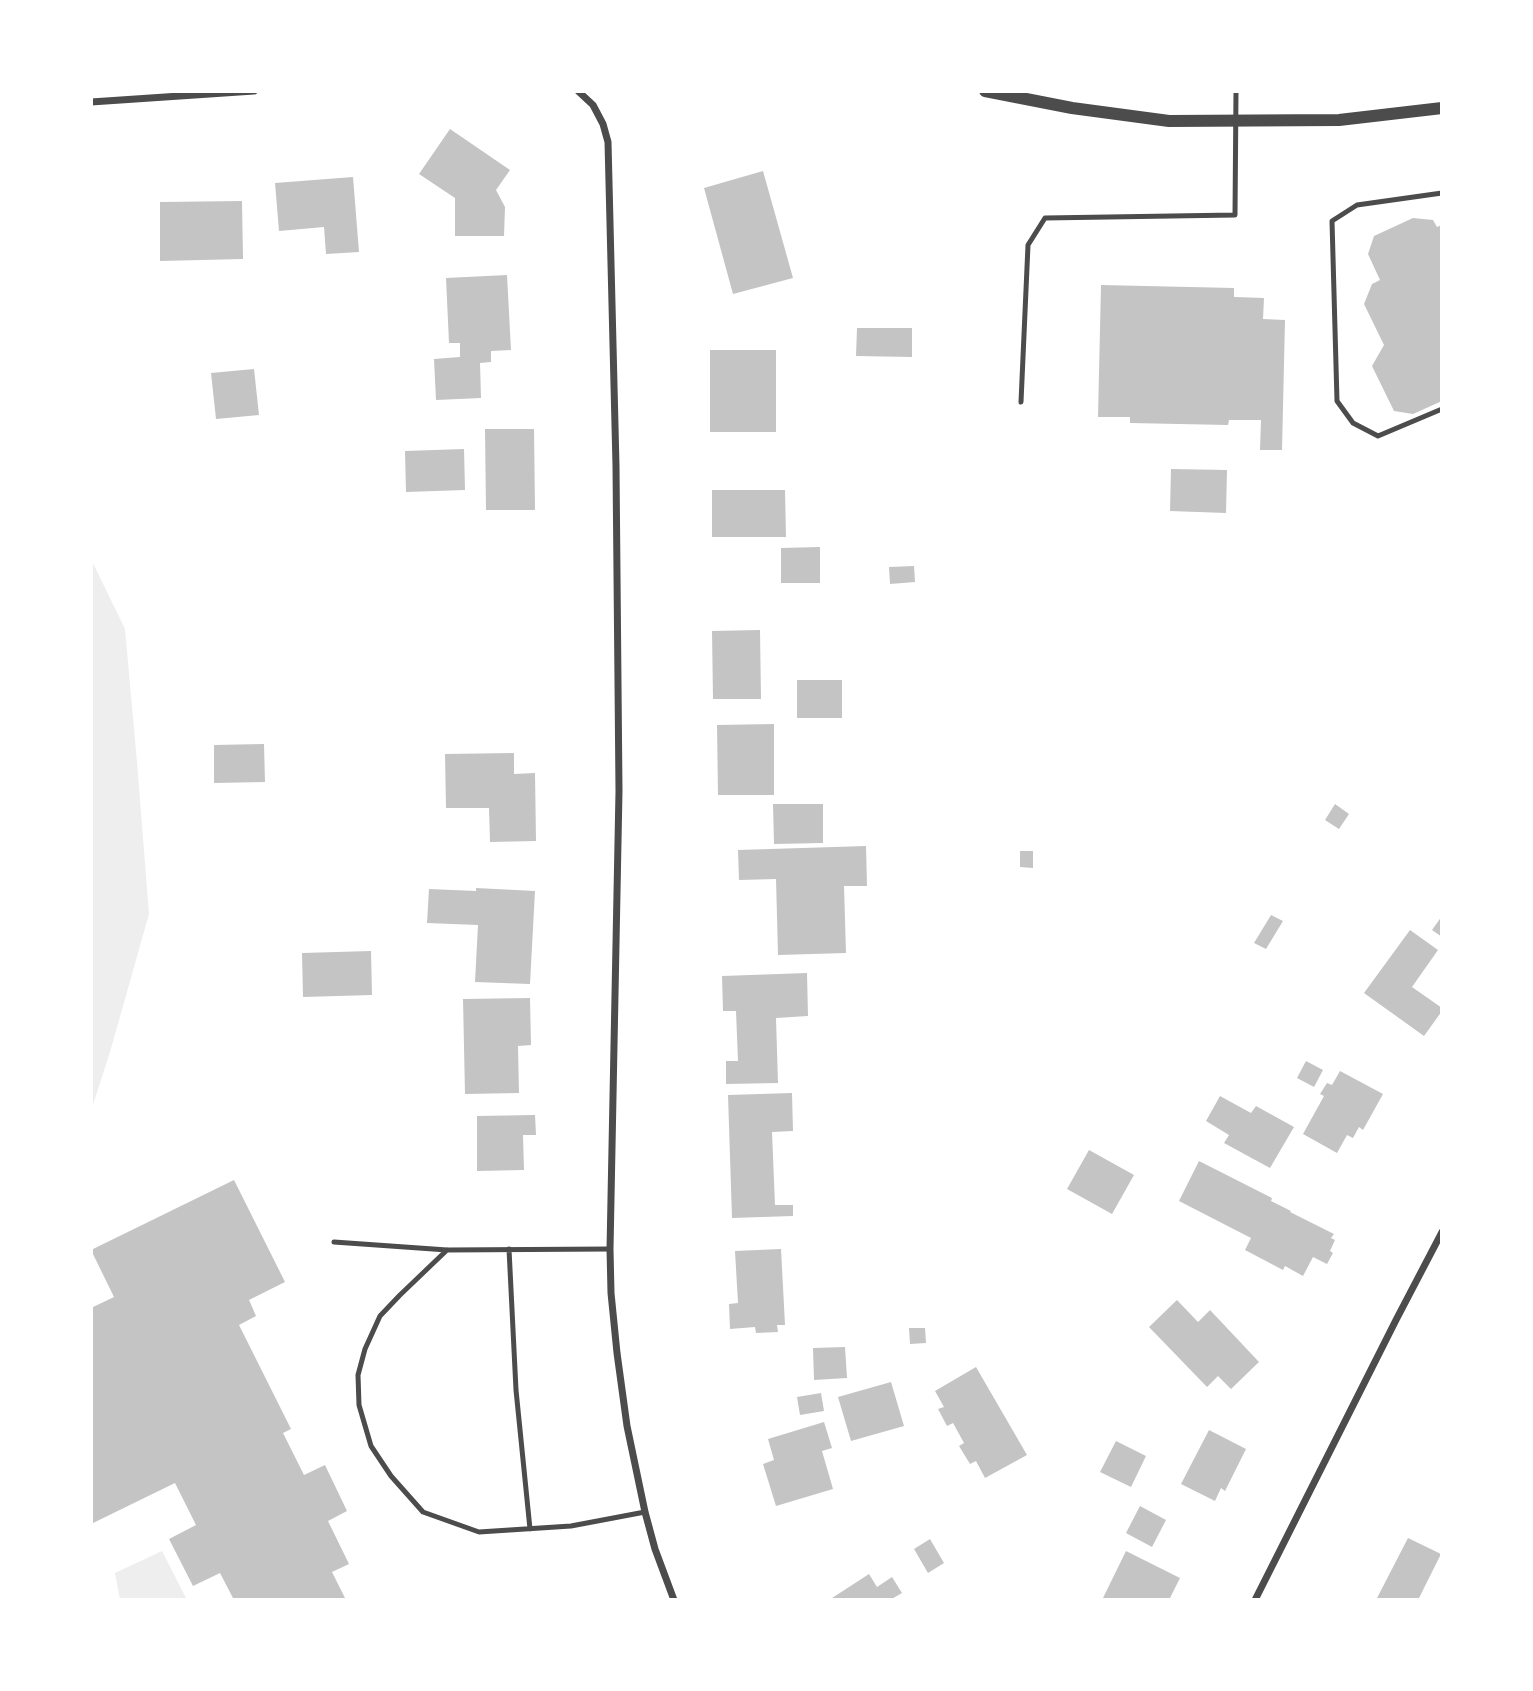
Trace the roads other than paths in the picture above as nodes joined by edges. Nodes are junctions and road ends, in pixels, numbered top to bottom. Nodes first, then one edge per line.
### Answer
1 (254, 91) edge
2 (578, 91) edge
3 (985, 91) edge
4 (1236, 91) edge
5 (91, 102) edge
6 (1442, 108) edge
7 (1237, 122) junction
8 (1442, 192) edge
9 (1021, 402) dead end
10 (1442, 409) edge
11 (1442, 1232) edge
12 (334, 1242) dead end
13 (509, 1249) junction
14 (610, 1249) junction
15 (447, 1250) junction
16 (645, 1512) junction
17 (530, 1529) junction
18 (674, 1600) edge
19 (1255, 1600) edge

1 - 5 street
2 - 14 street
3 - 7 street
4 - 7 lane
6 - 7 street
7 - 9 lane
8 - 10 lane
11 - 19 street
12 - 15 lane
13 - 14 lane
13 - 15 lane
13 - 17 lane
14 - 16 street
15 - 17 lane
16 - 17 lane
16 - 18 street

